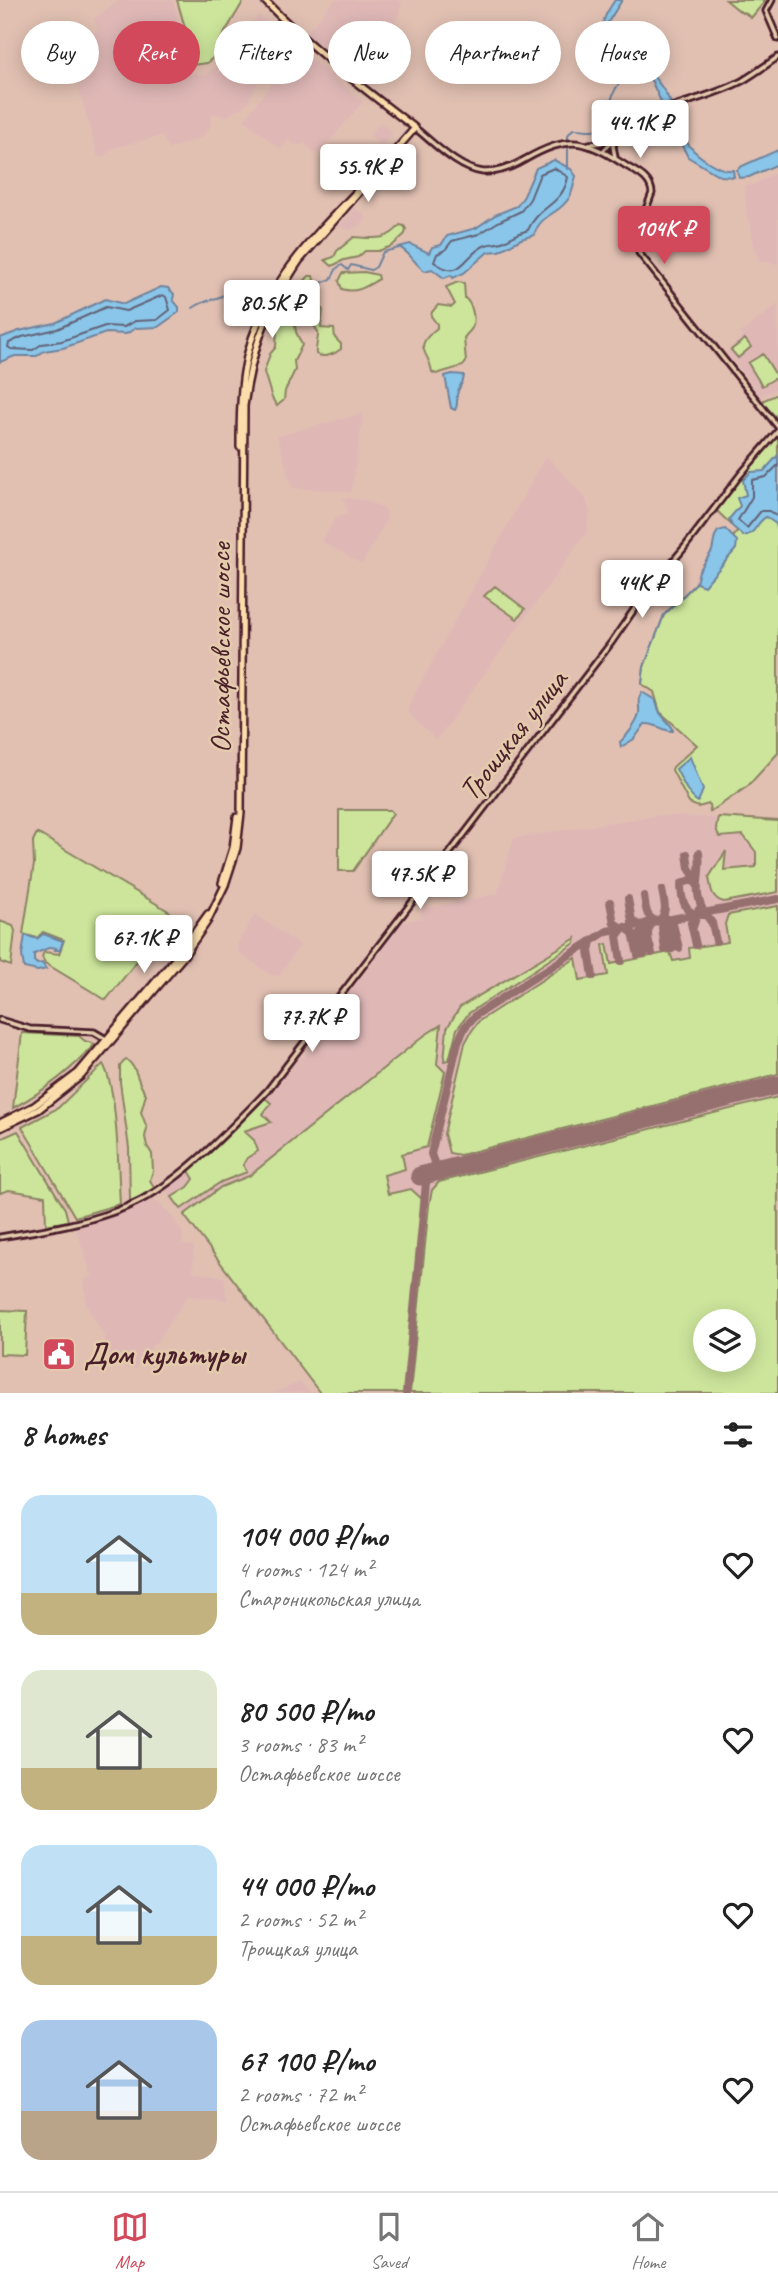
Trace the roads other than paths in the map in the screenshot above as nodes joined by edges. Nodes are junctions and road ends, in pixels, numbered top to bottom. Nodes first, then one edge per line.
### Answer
1 (264, 0) edge
2 (772, 0) edge
3 (778, 39) edge
4 (778, 57) edge
5 (414, 127) junction
6 (616, 135) junction
7 (584, 144) junction
8 (603, 151) junction
9 (616, 159) junction
10 (778, 429) edge
11 (0, 1020) edge
12 (108, 1042) junction
13 (0, 1125) edge
14 (0, 1237) edge

1 - 5 main road
2 - 3 street
4 - 6 street
5 - 7 street
5 - 12 main road, Остафьевское шоссе
6 - 7 street
6 - 8 street
6 - 9 street
7 - 8 street
8 - 9 street
9 - 10 street
10 - 14 street, Троицкая улица
11 - 12 street
12 - 13 main road, Остафьевское шоссе

